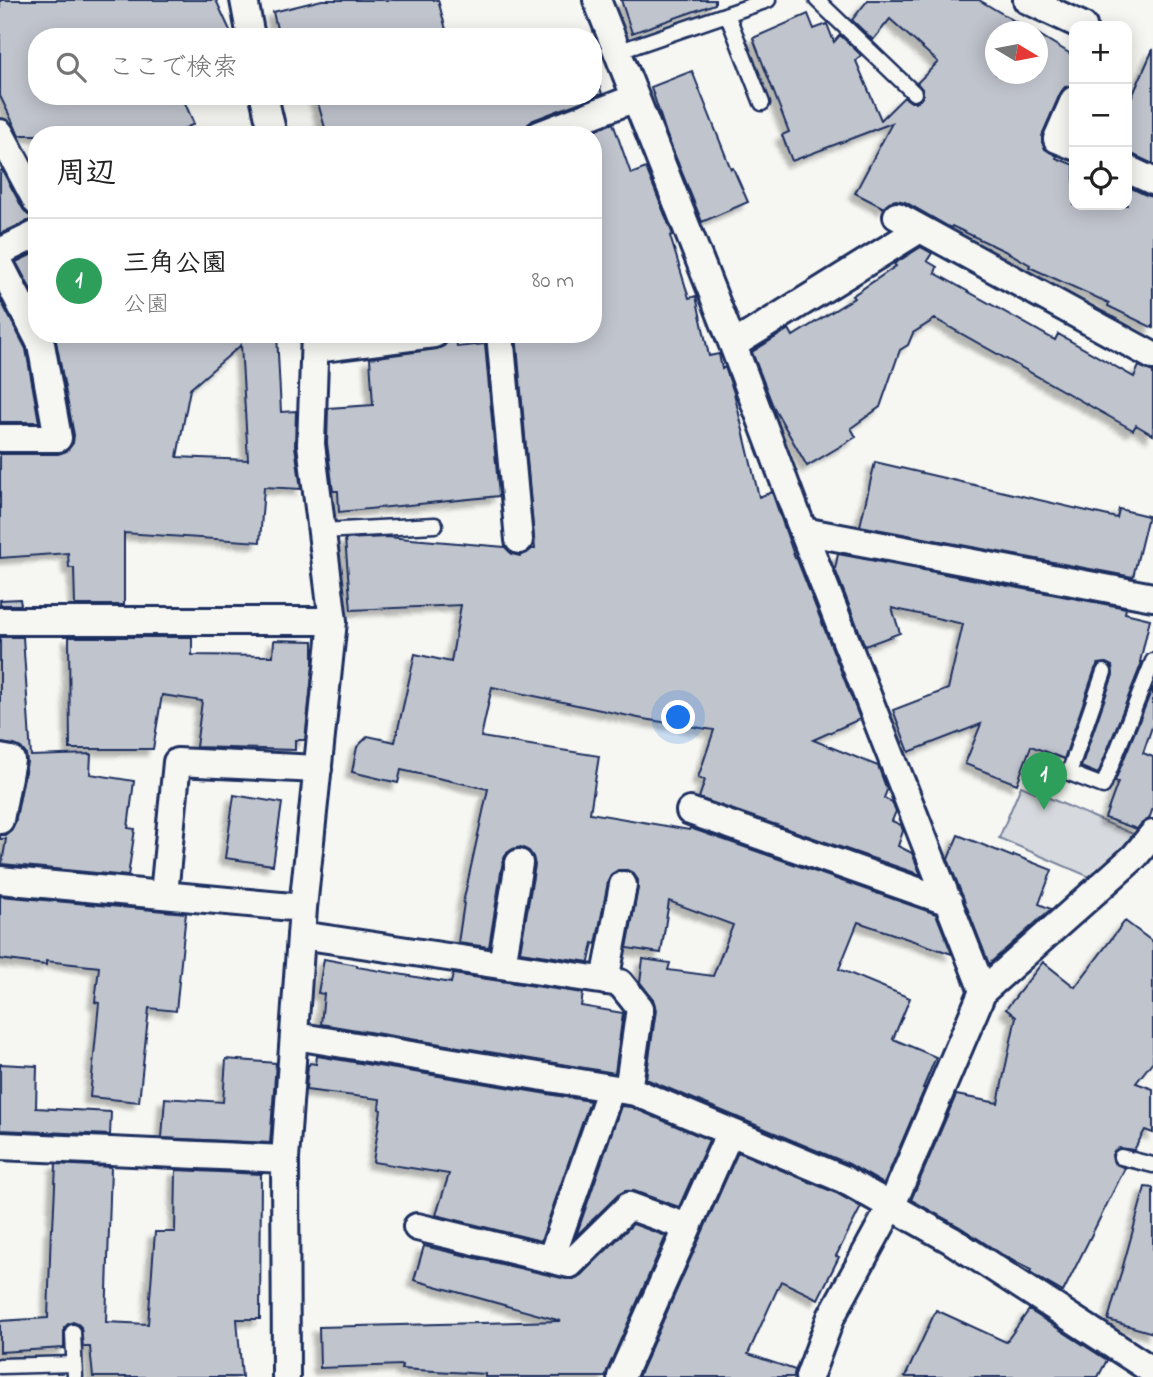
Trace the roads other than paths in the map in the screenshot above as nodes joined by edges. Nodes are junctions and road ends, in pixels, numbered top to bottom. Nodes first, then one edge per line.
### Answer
1 (244, 0) edge
2 (597, 0) edge
3 (768, 0) edge
4 (817, 0) edge
5 (1027, 0) edge
6 (727, 14) junction
7 (1075, 15) edge
8 (249, 28) edge
9 (617, 52) junction
10 (914, 93) dead end
11 (635, 98) junction
12 (762, 103) dead end
13 (265, 105) edge
14 (1069, 111) edge
15 (267, 126) edge
16 (562, 126) edge
17 (0, 133) edge
18 (1069, 144) edge
19 (1132, 171) edge
20 (1153, 181) edge
21 (28, 185) edge
22 (28, 238) edge
23 (0, 252) edge
24 (0, 264) edge
25 (28, 319) edge
26 (40, 343) edge
27 (315, 343) edge
28 (501, 343) edge
29 (733, 345) junction
30 (1153, 356) edge
31 (0, 438) edge
32 (435, 525) dead end
33 (322, 531) junction
34 (803, 531) junction
35 (519, 540) dead end
36 (1153, 597) edge
37 (0, 621) edge
38 (333, 621) junction
39 (1153, 661) edge
40 (1104, 672) dead end
41 (0, 758) edge
42 (318, 769) junction
43 (690, 811) dead end
44 (0, 820) edge
45 (1153, 834) edge
46 (519, 863) dead end
47 (0, 880) edge
48 (623, 885) dead end
49 (164, 894) junction
50 (949, 902) junction
51 (303, 908) junction
52 (301, 935) junction
53 (502, 965) junction
54 (605, 981) junction
55 (983, 991) junction
56 (295, 1036) junction
57 (619, 1090) junction
58 (730, 1132) junction
59 (0, 1146) edge
60 (1121, 1157) dead end
61 (285, 1159) junction
62 (1153, 1165) edge
63 (892, 1205) junction
64 (416, 1227) dead end
65 (687, 1227) junction
66 (551, 1259) junction
67 (73, 1332) dead end
68 (0, 1366) edge
69 (75, 1371) edge
70 (1153, 1371) edge
71 (286, 1377) edge
72 (621, 1377) edge
73 (809, 1377) edge

1 - 8 street
2 - 9 street
3 - 6 lane
4 - 10 lane
5 - 7 street
6 - 9 lane
6 - 12 lane
9 - 11 street
11 - 16 street
11 - 29 street
13 - 15 street
14 - 18 street
17 - 21 street
19 - 20 street
22 - 23 street
24 - 25 street
26 - 31 street
27 - 33 street
28 - 35 street
29 - 30 street
29 - 34 street
32 - 33 lane
33 - 38 street
34 - 36 street
34 - 50 street
37 - 38 street
38 - 42 street
39 - 40 lane
41 - 44 street
42 - 49 street
42 - 51 street
43 - 50 street
45 - 55 street
46 - 53 street
47 - 49 street
48 - 54 street
49 - 51 street
50 - 55 street
51 - 52 street
52 - 53 street
52 - 56 street
53 - 54 street
54 - 57 street
55 - 63 street
56 - 57 street
56 - 61 street
57 - 58 street
57 - 66 street
58 - 63 street
58 - 65 street
59 - 61 street
60 - 62 lane
61 - 71 street
63 - 70 street
63 - 73 street
64 - 66 street
65 - 66 street
65 - 72 street
67 - 69 lane
68 - 69 lane

